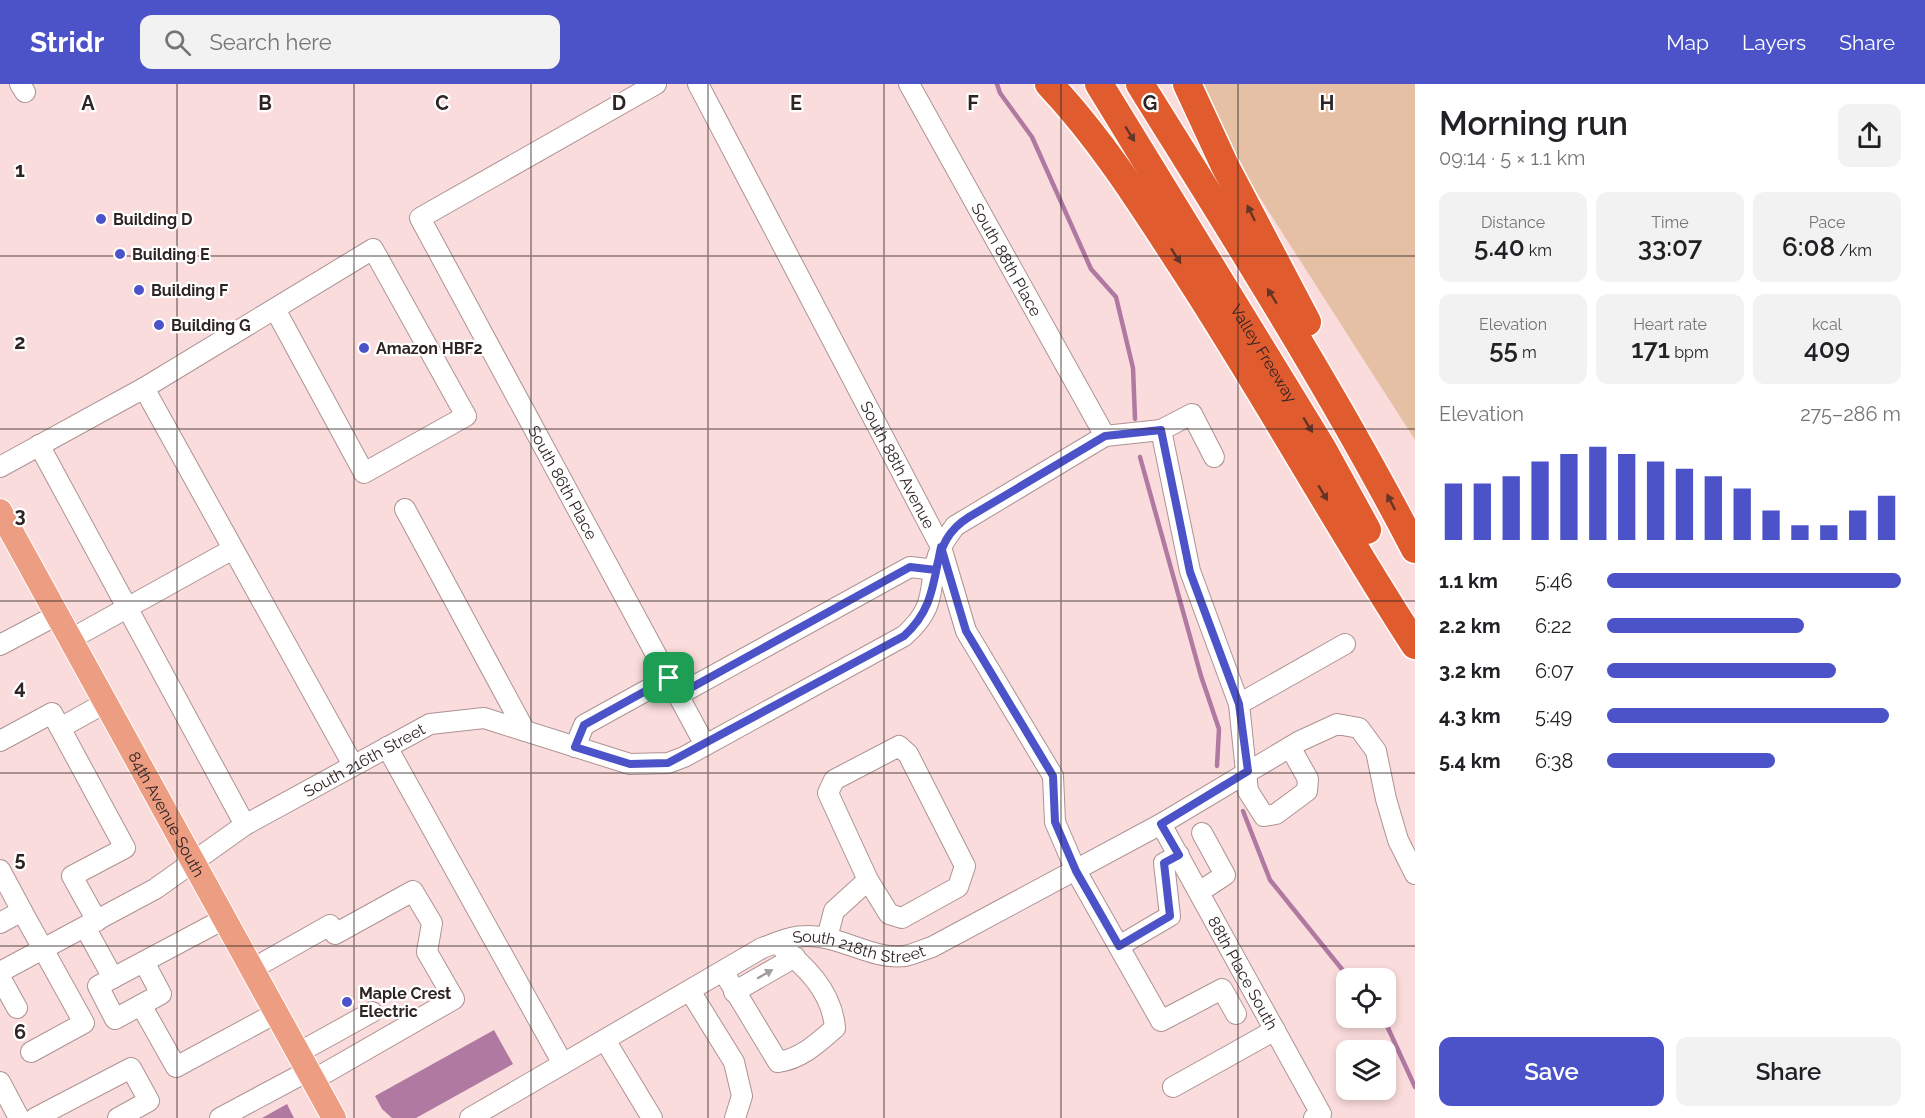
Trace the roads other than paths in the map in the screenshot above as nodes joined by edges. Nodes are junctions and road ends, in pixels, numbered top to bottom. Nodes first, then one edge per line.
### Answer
1 (656, 84) edge
2 (698, 84) edge
3 (909, 84) edge
4 (1049, 84) edge
5 (1099, 84) edge
6 (1140, 84) edge
7 (1187, 84) edge
8 (275, 309) junction
9 (144, 388) junction
10 (1161, 430) junction
11 (1105, 436) junction
12 (39, 446) junction
13 (1366, 455) junction
14 (1214, 457) dead end
15 (0, 467) edge
16 (405, 509) dead end
17 (0, 511) edge
18 (941, 547) junction
19 (233, 549) junction
20 (1415, 549) edge
21 (936, 570) junction
22 (129, 607) junction
23 (57, 615) junction
24 (1415, 633) edge
25 (71, 639) junction
26 (1345, 644) dead end
27 (0, 645) edge
28 (1415, 645) edge
29 (673, 686) junction
30 (105, 703) junction
31 (1239, 704) junction
32 (60, 728) junction
33 (525, 731) junction
34 (0, 741) edge
35 (705, 745) junction
36 (387, 747) junction
37 (575, 747) junction
38 (1290, 747) junction
39 (353, 765) junction
40 (1248, 771) junction
41 (1161, 824) junction
42 (245, 825) junction
43 (1202, 833) dead end
44 (1179, 855) junction
45 (193, 862) junction
46 (1076, 871) junction
47 (1, 872) edge
48 (1415, 874) edge
49 (868, 880) junction
50 (1199, 892) junction
51 (22, 911) junction
52 (224, 919) junction
53 (0, 923) edge
54 (91, 924) junction
55 (827, 938) junction
56 (776, 943) junction
57 (1119, 946) junction
58 (43, 949) junction
59 (795, 957) junction
60 (144, 962) junction
61 (252, 969) junction
62 (723, 971) junction
63 (0, 972) edge
64 (0, 977) edge
65 (113, 978) junction
66 (690, 991) junction
67 (735, 992) junction
68 (141, 1005) junction
69 (17, 1008) dead end
70 (372, 1012) dead end
71 (276, 1013) junction
72 (1236, 1014) dead end
73 (1275, 1030) junction
74 (605, 1040) junction
75 (31, 1052) dead end
76 (563, 1064) junction
77 (307, 1068) junction
78 (0, 1082) edge
79 (1173, 1087) dead end
80 (224, 1117) edge
81 (19, 1118) edge
82 (35, 1118) edge
83 (118, 1118) edge
84 (334, 1118) edge
85 (470, 1118) edge
86 (652, 1118) edge
87 (735, 1118) edge
88 (1314, 1118) edge

1 - 29 street, South 86th Place
2 - 18 street, South 88th Avenue
3 - 11 street, South 88th Place
4 -> 28 highway
5 -> 24 highway, Valley Freeway
13 -> 6 highway
13 -> 7 highway
8 - 8 street
8 - 9 street
9 - 12 street
9 - 19 street
10 - 11 street
10 - 14 street
10 - 31 street
11 - 18 street, South 216th Street
12 - 15 street
12 - 22 street
20 -> 13 highway
16 - 33 street
17 - 23 main road, 84th Avenue South
18 - 21 street, South 216th Street
18 - 46 street, South 88th Avenue
19 - 22 street
19 - 39 street
21 - 29 street
21 - 35 street, South 216th Street
22 - 25 street
22 - 42 street
23 - 25 main road, 84th Avenue South
23 - 27 street
25 - 30 main road, 84th Avenue South
26 - 31 street
29 - 35 street, South 86th Place
29 - 37 street
30 - 32 street
30 - 45 main road, 84th Avenue South
31 - 40 street
32 - 34 street
32 - 54 street
33 - 36 street, South 216th Street
33 - 37 street, South 216th Street
35 - 37 street, South 216th Street
36 - 39 street, South 216th Street
36 - 76 street
38 - 40 street
38 - 40 street
38 - 48 street
39 - 42 street, South 216th Street
40 - 41 street, South 218th Street
41 - 44 street, 88th Place South
41 - 46 street, South 218th Street
42 - 45 street, South 216th Street
43 - 50 street
44 - 50 street, 88th Place South
44 - 57 street
45 - 52 main road, 84th Avenue South
45 - 54 street, South 216th Street
46 - 55 street, South 218th Street
46 - 57 street, South 88th Avenue
47 - 51 street
49 - 49 street
49 - 55 street
50 - 73 street, 88th Place South
51 - 53 street
51 - 58 street
52 - 60 street
52 - 61 main road, 84th Avenue South
54 - 58 street, South 216th Street
54 - 65 street
55 - 56 street, South 218th Street
56 - 59 street
56 - 62 street, South 218th Street
57 - 72 street, South 88th Avenue
58 - 63 street, South 216th Street
58 - 75 street
67 -> 59 street
59 - 67 street
60 - 65 street
60 - 68 street
61 - 71 main road, 84th Avenue South
61 - 77 street
62 - 66 street, South 218th Street
62 - 67 street
64 - 69 street
65 - 68 street
66 - 74 street, South 218th Street
66 - 87 street
68 - 71 street
70 - 77 street
71 - 77 main road, 84th Avenue South
73 - 79 street
73 - 88 street, 88th Place South
74 - 76 street, South 218th Street
74 - 86 street
76 - 85 street, South 218th Street
77 - 80 street
77 - 84 main road, 84th Avenue South
78 - 81 street
82 - 83 street

